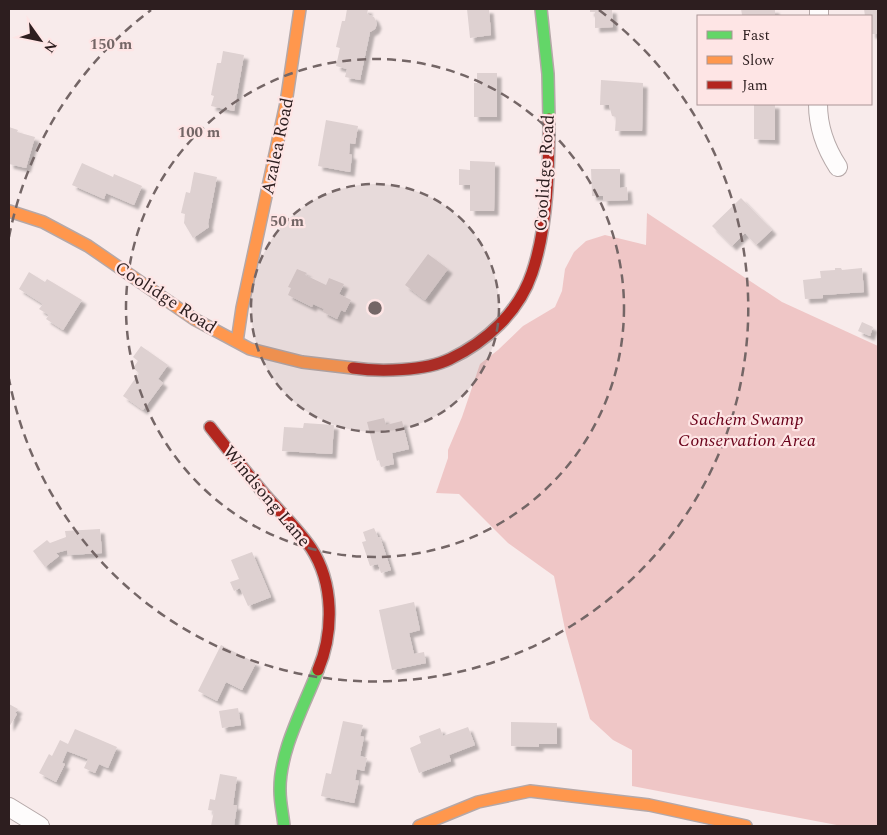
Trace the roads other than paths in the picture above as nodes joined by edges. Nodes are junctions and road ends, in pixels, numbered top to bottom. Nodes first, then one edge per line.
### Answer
1 (300, 9) edge
2 (541, 9) edge
3 (818, 105) edge
4 (838, 167) dead end
5 (9, 211) edge
6 (237, 342) junction
7 (210, 427) dead end
8 (9, 807) edge
9 (40, 826) edge
10 (284, 826) edge
11 (419, 826) edge
12 (746, 826) edge

1 - 6 street, Azalea Road
2 - 6 street, Coolidge Road
3 - 4 street
5 - 6 street, Coolidge Road
7 - 10 street, Windsong Lane
8 - 9 street
11 - 12 street

